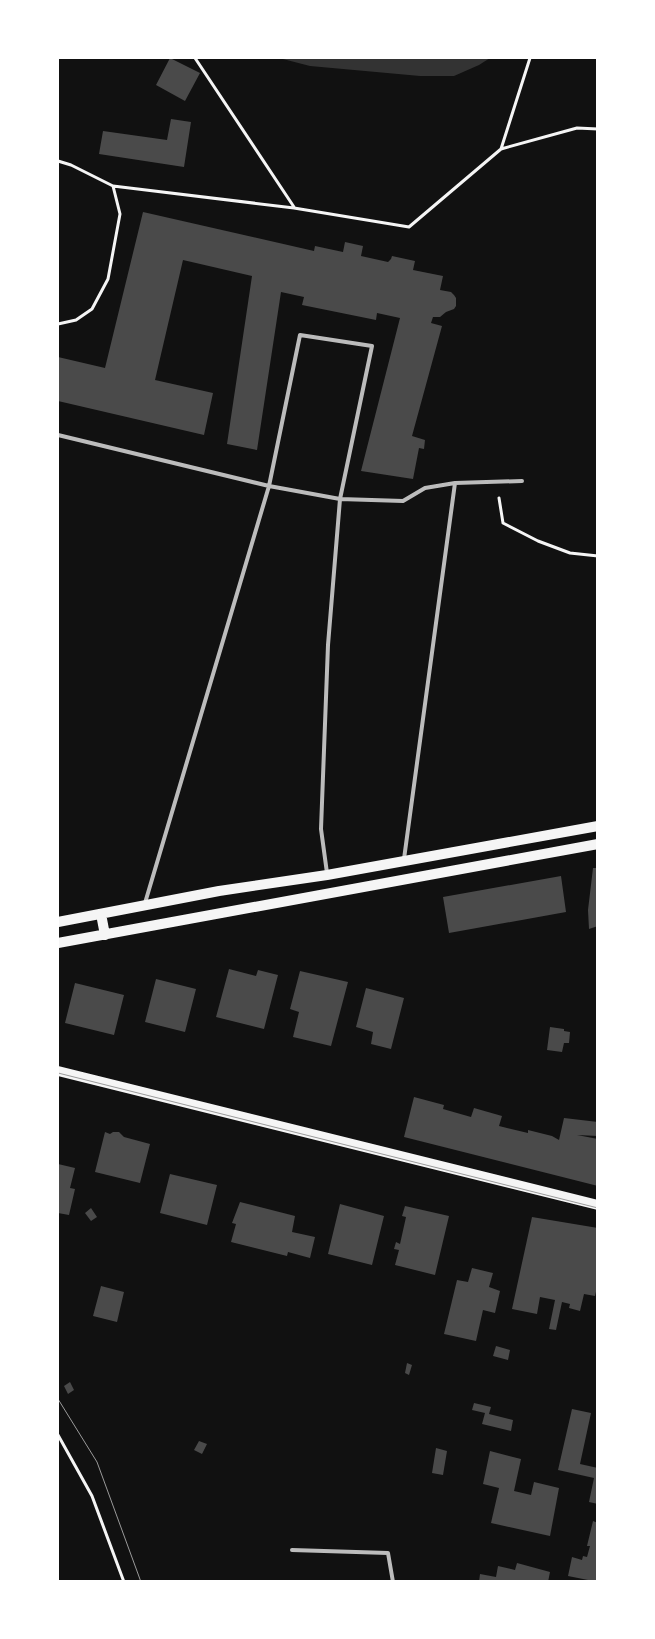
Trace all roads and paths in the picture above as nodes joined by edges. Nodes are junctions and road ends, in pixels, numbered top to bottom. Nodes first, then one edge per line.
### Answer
1 (195, 58) edge
2 (530, 58) edge
3 (598, 129) edge
4 (501, 149) junction
5 (58, 161) edge
6 (113, 186) junction
7 (294, 208) junction
8 (58, 324) edge
9 (58, 435) edge
10 (497, 482) junction
11 (522, 482) dead end
12 (455, 483) junction
13 (269, 486) junction
14 (340, 499) junction
15 (598, 556) edge
16 (598, 826) edge
17 (598, 844) edge
18 (404, 861) junction
19 (328, 875) junction
20 (144, 906) junction
21 (100, 914) junction
22 (58, 922) edge
23 (105, 935) junction
24 (58, 943) edge
25 (58, 1070) edge
26 (598, 1205) edge
27 (58, 1435) edge
28 (292, 1550) dead end
29 (124, 1582) edge
30 (393, 1582) edge

1 - 7 path
2 - 4 path
3 - 4 path
4 - 7 path
5 - 6 path
6 - 7 path
6 - 8 path
9 - 13 lane
10 - 11 lane
10 - 12 lane
10 - 15 path
12 - 14 lane
12 - 18 lane
13 - 14 lane
13 - 14 lane
13 - 20 lane
14 - 19 lane
16 - 18 main road
17 - 23 main road
18 - 19 main road
19 - 20 main road
20 - 21 main road
21 - 22 main road
21 - 23 main road
23 - 24 main road
25 - 26 main road
27 - 29 path
28 - 30 lane

